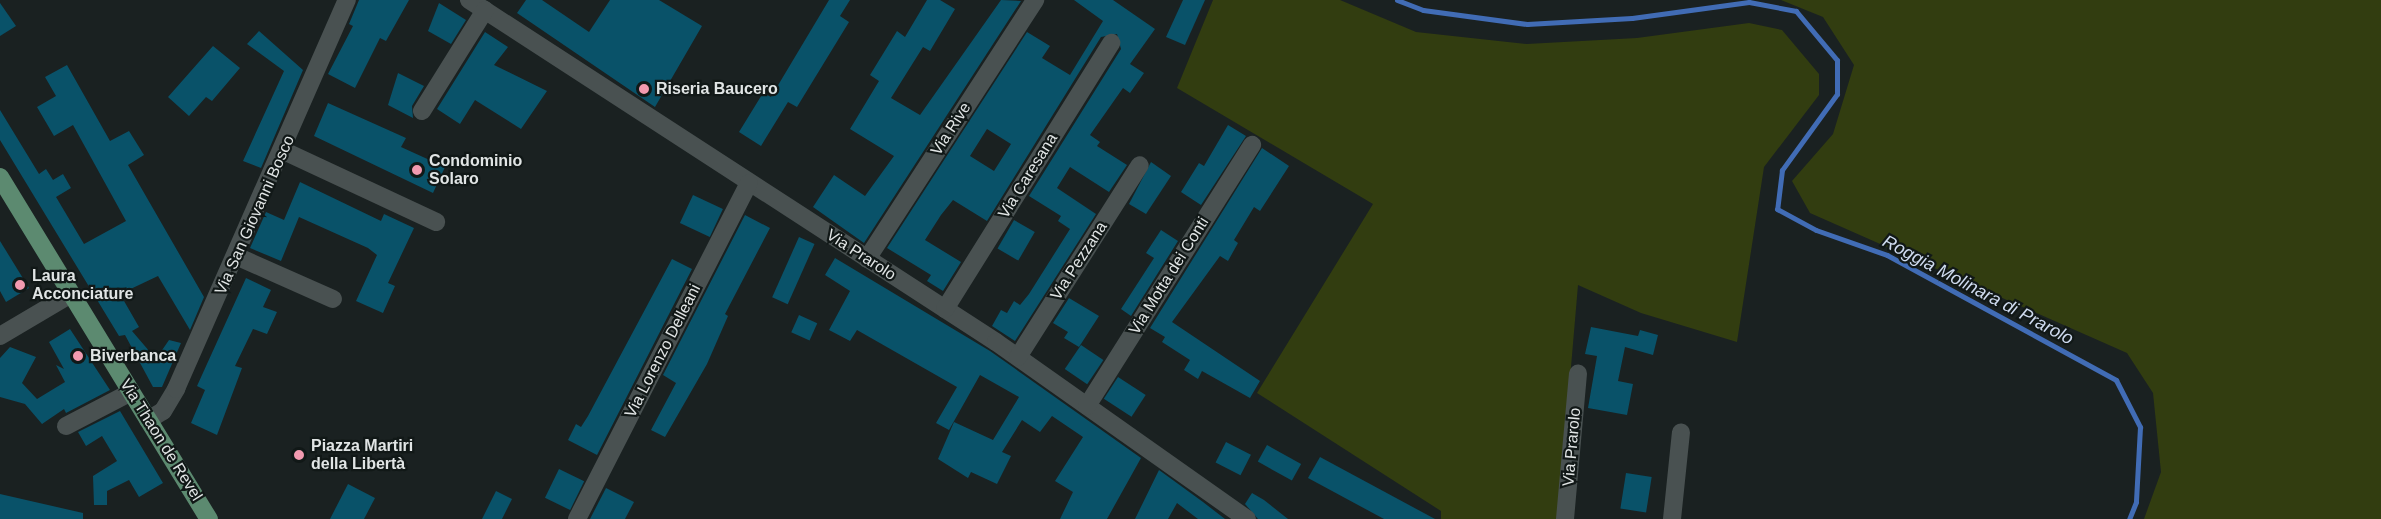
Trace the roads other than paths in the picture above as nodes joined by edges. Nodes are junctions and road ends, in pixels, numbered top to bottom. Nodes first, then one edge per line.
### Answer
1 (347, 0) edge
2 (469, 0) edge
3 (1035, 0) edge
4 (485, 10) junction
5 (1111, 43) dead end
6 (422, 111) dead end
7 (1252, 146) dead end
8 (284, 151) junction
9 (1140, 165) dead end
10 (0, 177) edge
11 (749, 183) junction
12 (436, 222) dead end
13 (236, 256) junction
14 (867, 259) junction
15 (71, 294) junction
16 (333, 299) dead end
17 (945, 309) junction
18 (0, 336) edge
19 (1018, 357) junction
20 (1578, 374) dead end
21 (131, 392) junction
22 (1087, 406) junction
23 (148, 420) junction
24 (66, 426) dead end
25 (1681, 432) dead end
26 (209, 519) edge
27 (577, 519) edge
28 (1248, 519) edge
29 (1565, 519) edge
30 (1672, 519) edge

1 - 8 street, Via San Giovanni Bosco
2 - 4 street, Via Prarolo
3 - 14 street, Via Rive
4 - 6 street
4 - 11 street, Via Prarolo
5 - 17 street, Via Caresana
7 - 22 street, Via Motta dei Conti
8 - 12 street
8 - 13 street, Via San Giovanni Bosco
9 - 19 street, Via Pezzana
10 - 15 main road, Via Thaon de Revel
11 - 14 street, Via Prarolo
11 - 27 street, Via Lorenzo Delleani
13 - 16 street
13 - 23 street, Via San Giovanni Bosco
14 - 17 street, Via Prarolo
15 - 18 street
15 - 21 main road, Via Thaon de Revel
17 - 19 street, Via Prarolo
19 - 22 street, Via Prarolo
20 - 29 street, Via Prarolo
21 - 23 main road, Via Thaon de Revel
21 - 24 street
22 - 28 street, Via Prarolo
23 - 26 main road, Via Thaon de Revel
25 - 30 street

